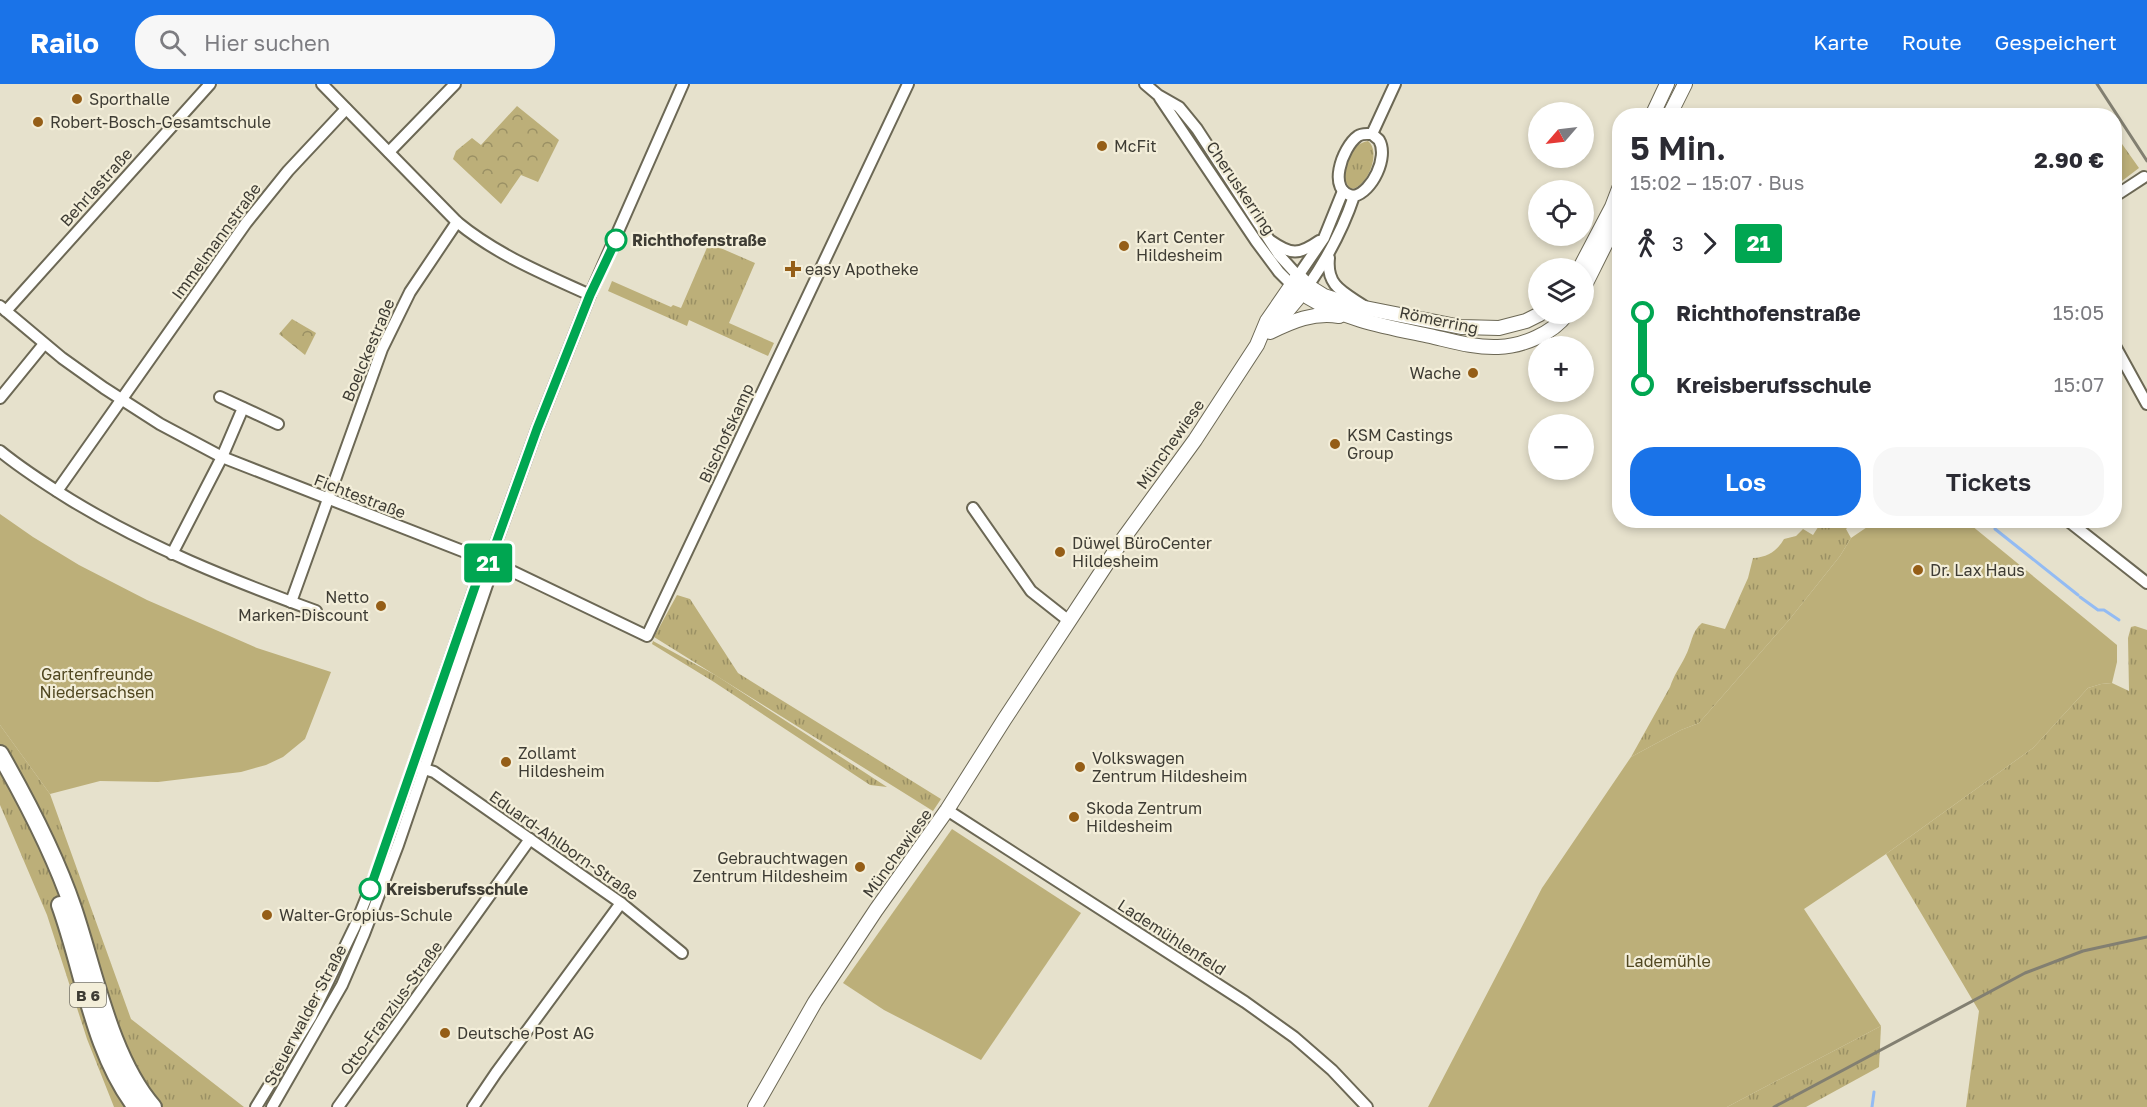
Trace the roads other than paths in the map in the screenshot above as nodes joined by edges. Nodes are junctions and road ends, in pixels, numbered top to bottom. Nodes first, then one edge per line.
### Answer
1 (210, 84) edge
2 (321, 84) edge
3 (455, 84) edge
4 (683, 84) edge
5 (908, 84) edge
6 (1145, 84) edge
7 (1395, 84) edge
8 (1667, 84) edge
9 (1685, 84) edge
10 (1158, 95) junction
11 (1656, 108) edge
12 (1673, 108) edge
13 (346, 109) junction
14 (1372, 134) junction
15 (389, 152) junction
16 (2144, 177) dead end
17 (1343, 191) junction
18 (2122, 191) edge
19 (1354, 196) junction
20 (1612, 207) edge
21 (457, 222) junction
22 (1612, 231) edge
23 (1324, 238) junction
24 (1269, 240) junction
25 (1330, 254) junction
26 (1586, 258) edge
27 (1594, 267) edge
28 (1300, 285) junction
29 (590, 295) junction
30 (3, 308) edge
31 (1369, 309) junction
32 (1352, 318) junction
33 (1528, 319) edge
34 (1556, 324) edge
35 (1270, 332) junction
36 (44, 344) junction
37 (1257, 345) junction
38 (2122, 359) edge
39 (2125, 364) junction
40 (2122, 366) edge
41 (220, 397) dead end
42 (0, 398) edge
43 (121, 400) junction
44 (2147, 404) edge
45 (243, 408) junction
46 (278, 424) dead end
47 (0, 451) edge
48 (222, 457) junction
49 (57, 491) junction
50 (326, 500) junction
51 (973, 508) dead end
52 (2077, 528) edge
53 (172, 554) junction
54 (487, 564) junction
55 (2147, 583) edge
56 (291, 602) junction
57 (315, 611) dead end
58 (1069, 621) junction
59 (0, 754) edge
60 (419, 767) junction
61 (0, 777) edge
62 (947, 810) junction
63 (530, 839) junction
64 (621, 903) junction
65 (682, 953) dead end
66 (136, 1107) edge
67 (153, 1107) edge
68 (256, 1107) edge
69 (272, 1107) edge
70 (338, 1107) edge
71 (471, 1107) edge
72 (755, 1107) edge
73 (1367, 1107) edge

1 - 30 street, Behrlastraße
2 - 13 street
3 - 15 street
4 - 29 street, Steuerwalder Straße
5 - 54 street, Bischofskamp
6 - 10 street, Cheruskerring
7 - 14 street
8 - 11 main road
9 - 12 main road
10 - 24 street, Cheruskerring
10 - 28 street, Cheruskerring
13 - 15 street
13 - 43 street, Immelmannstraße
14 - 17 street
14 - 19 street
15 - 21 street
16 - 18 street
17 - 19 street
17 - 23 street
19 - 25 street
20 - 26 main road
21 - 29 street
21 - 50 street, Boelckestraße
22 - 27 main road
23 - 24 street
23 - 28 street
24 - 28 street, Cheruskerring
25 - 28 street
25 - 31 street
28 - 31 main road, Römerring
28 - 32 main road, Römerring
28 - 35 main road, Münchewiese
28 - 37 main road, Münchewiese
29 - 54 street, Steuerwalder Straße
30 - 36 street, Fichtestraße
31 - 33 main road, Römerring
32 - 34 main road, Römerring
32 - 35 main road, Münchewiese
35 - 37 main road, Münchewiese
36 - 42 street
36 - 43 street, Fichtestraße
37 - 58 main road, Münchewiese
38 - 39 street
39 - 40 street
39 - 44 street
41 - 45 street
43 - 48 street, Fichtestraße
43 - 49 street, Immelmannstraße
45 - 46 street
45 - 48 street
47 - 49 street
48 - 50 street, Fichtestraße
48 - 53 street
49 - 53 street
50 - 54 street, Fichtestraße
50 - 56 street, Boelckestraße
51 - 58 street
52 - 55 street
53 - 56 street
54 - 60 street, Steuerwalder Straße
56 - 57 street
58 - 62 main road, Münchewiese
59 - 67 highway, B 6
60 - 63 street, Eduard-Ahlborn-Straße
60 - 68 street, Steuerwalder Straße
60 - 69 street, Steuerwalder Straße
61 - 66 highway, B 6
62 - 72 main road, Münchewiese
62 - 73 street, Lademühlenfeld
63 - 64 street, Eduard-Ahlborn-Straße
63 - 70 street, Otto-Franzius-Straße
64 - 65 street, Eduard-Ahlborn-Straße
64 - 71 street

